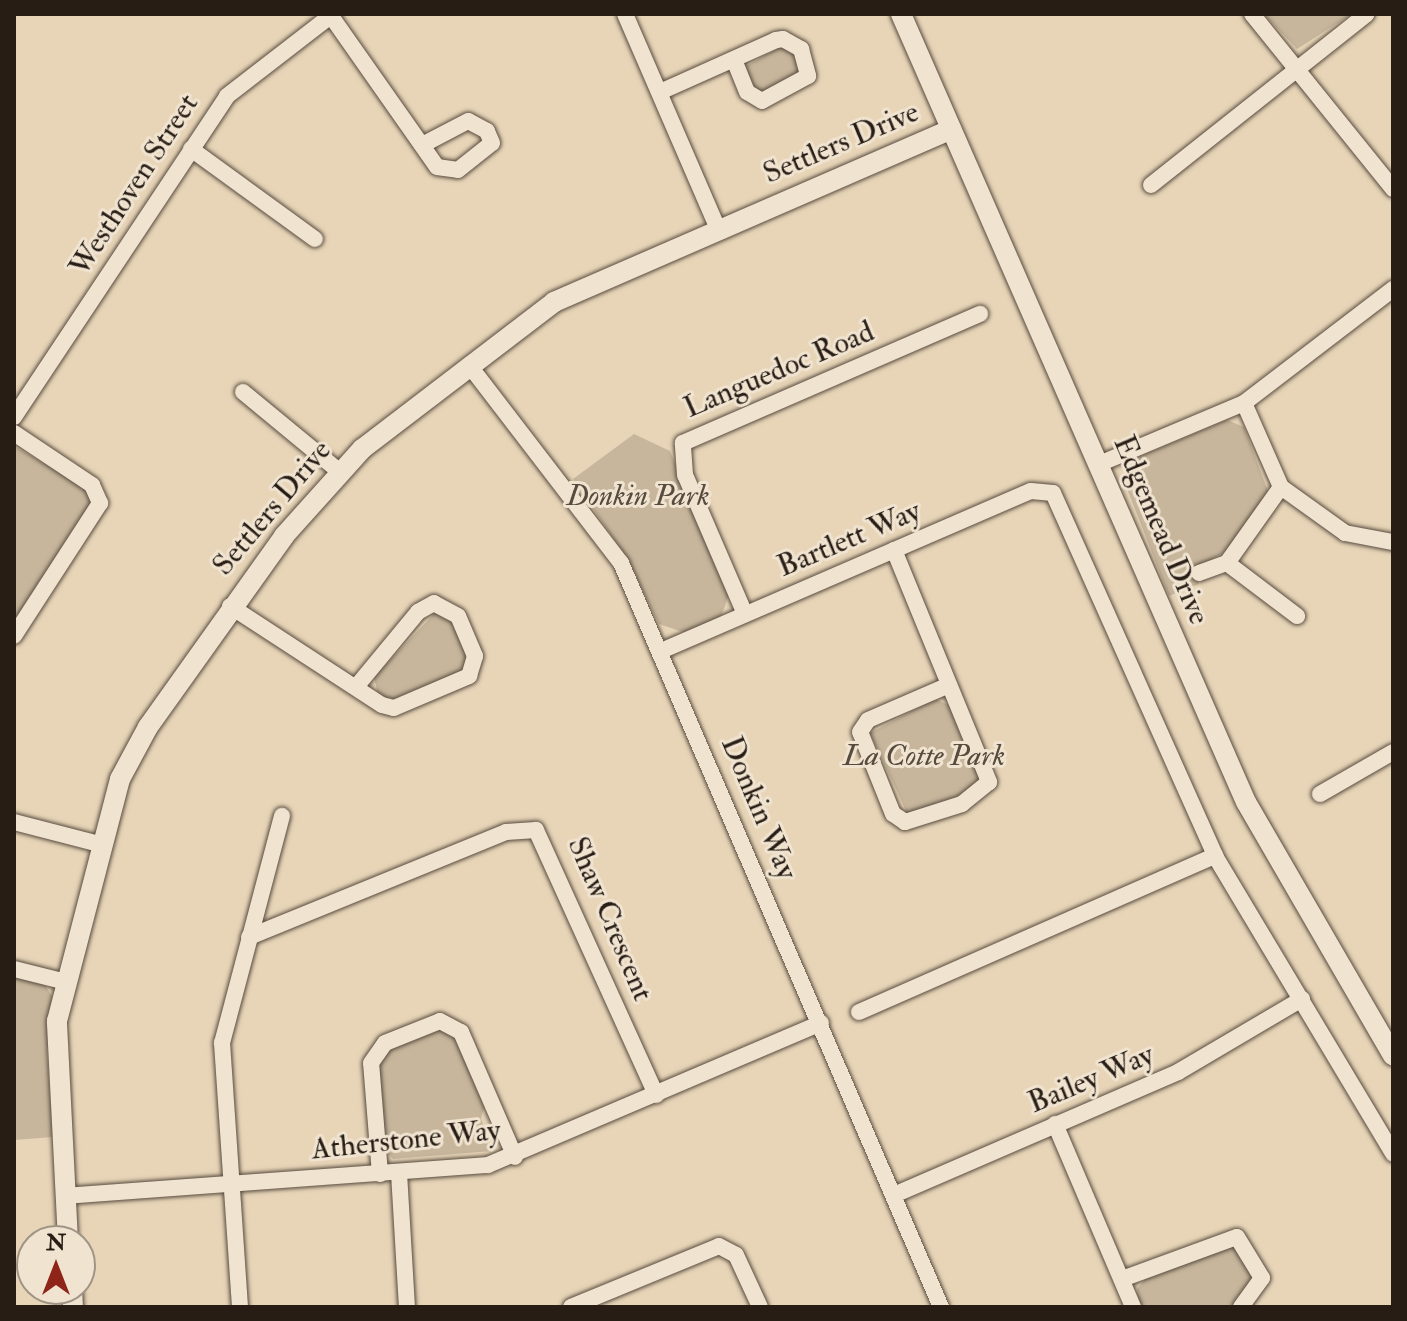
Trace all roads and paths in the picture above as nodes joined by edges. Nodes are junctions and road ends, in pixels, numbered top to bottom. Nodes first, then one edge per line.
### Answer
1 (625, 14) edge
2 (901, 14) edge
3 (1252, 14) edge
4 (1367, 14) edge
5 (332, 15) edge
6 (734, 59) junction
7 (1296, 69) junction
8 (660, 92) junction
9 (951, 129) junction
10 (422, 145) dead end
11 (191, 149) junction
12 (1151, 185) dead end
13 (1393, 189) edge
14 (718, 229) junction
15 (315, 239) dead end
16 (1393, 289) edge
17 (980, 314) dead end
18 (469, 365) junction
19 (243, 392) dead end
20 (1244, 403) junction
21 (14, 417) edge
22 (14, 433) edge
23 (1099, 464) junction
24 (339, 471) junction
25 (1281, 487) junction
26 (1393, 542) edge
27 (894, 550) junction
28 (1227, 563) junction
29 (1199, 573) dead end
30 (230, 606) junction
31 (745, 614) junction
32 (1297, 616) dead end
33 (14, 636) edge
34 (661, 651) junction
35 (949, 685) junction
36 (356, 687) junction
37 (1393, 752) edge
38 (1320, 794) dead end
39 (282, 816) dead end
40 (14, 822) edge
41 (103, 845) junction
42 (1215, 856) junction
43 (249, 937) junction
44 (14, 969) edge
45 (66, 982) junction
46 (1302, 999) junction
47 (859, 1012) dead end
48 (821, 1023) junction
49 (1393, 1056) edge
50 (656, 1095) junction
51 (1055, 1124) junction
52 (1393, 1154) edge
53 (515, 1157) junction
54 (399, 1173) junction
55 (380, 1174) junction
56 (231, 1184) junction
57 (894, 1195) junction
58 (65, 1196) junction
59 (67, 1225) edge
60 (1122, 1279) junction
61 (240, 1307) edge
62 (407, 1307) edge
63 (571, 1307) edge
64 (760, 1307) edge
65 (941, 1307) edge
66 (1133, 1307) edge
67 (1241, 1307) edge

1 - 8 street
2 - 9 street, Edgemead Drive
3 - 7 street
4 - 7 street
5 - 10 street
5 - 11 street, Westhoven Street
6 - 6 street
6 - 8 street
7 - 12 street
7 - 13 street
8 - 14 street
9 - 14 street, Settlers Drive
9 - 23 street, Edgemead Drive
11 - 15 street
11 - 21 street, Westhoven Street
14 - 18 street, Settlers Drive
16 - 20 street
17 - 31 street, Languedoc Road
18 - 24 street, Settlers Drive
18 - 34 street, Donkin Way
19 - 24 street
20 - 23 street
20 - 25 street
22 - 33 street
23 - 49 street, Edgemead Drive
24 - 30 street, Settlers Drive
25 - 26 street
25 - 28 street
27 - 31 street, Bartlett Way
27 - 35 street
27 - 42 street, Bartlett Way
28 - 29 street
28 - 32 street
30 - 36 street
30 - 41 street, Settlers Drive
31 - 34 street, Bartlett Way
34 - 48 street, Donkin Way
35 - 35 street
36 - 36 street
37 - 38 street
39 - 43 street
40 - 41 street
41 - 45 street, Settlers Drive
42 - 46 street
42 - 47 street
43 - 50 street, Shaw Crescent
43 - 56 street
44 - 45 street
45 - 58 street, Settlers Drive
46 - 51 street, Bailey Way
46 - 52 street
48 - 50 street, Atherstone Way
48 - 57 street, Donkin Way
50 - 53 street, Atherstone Way
51 - 57 street, Bailey Way
51 - 60 street
53 - 54 street, Atherstone Way
53 - 55 street
54 - 55 street, Atherstone Way
54 - 62 street
55 - 56 street, Atherstone Way
56 - 58 street, Atherstone Way
56 - 61 street
57 - 65 street, Donkin Way
58 - 59 street, Settlers Drive
60 - 66 street
60 - 67 street
63 - 64 street

